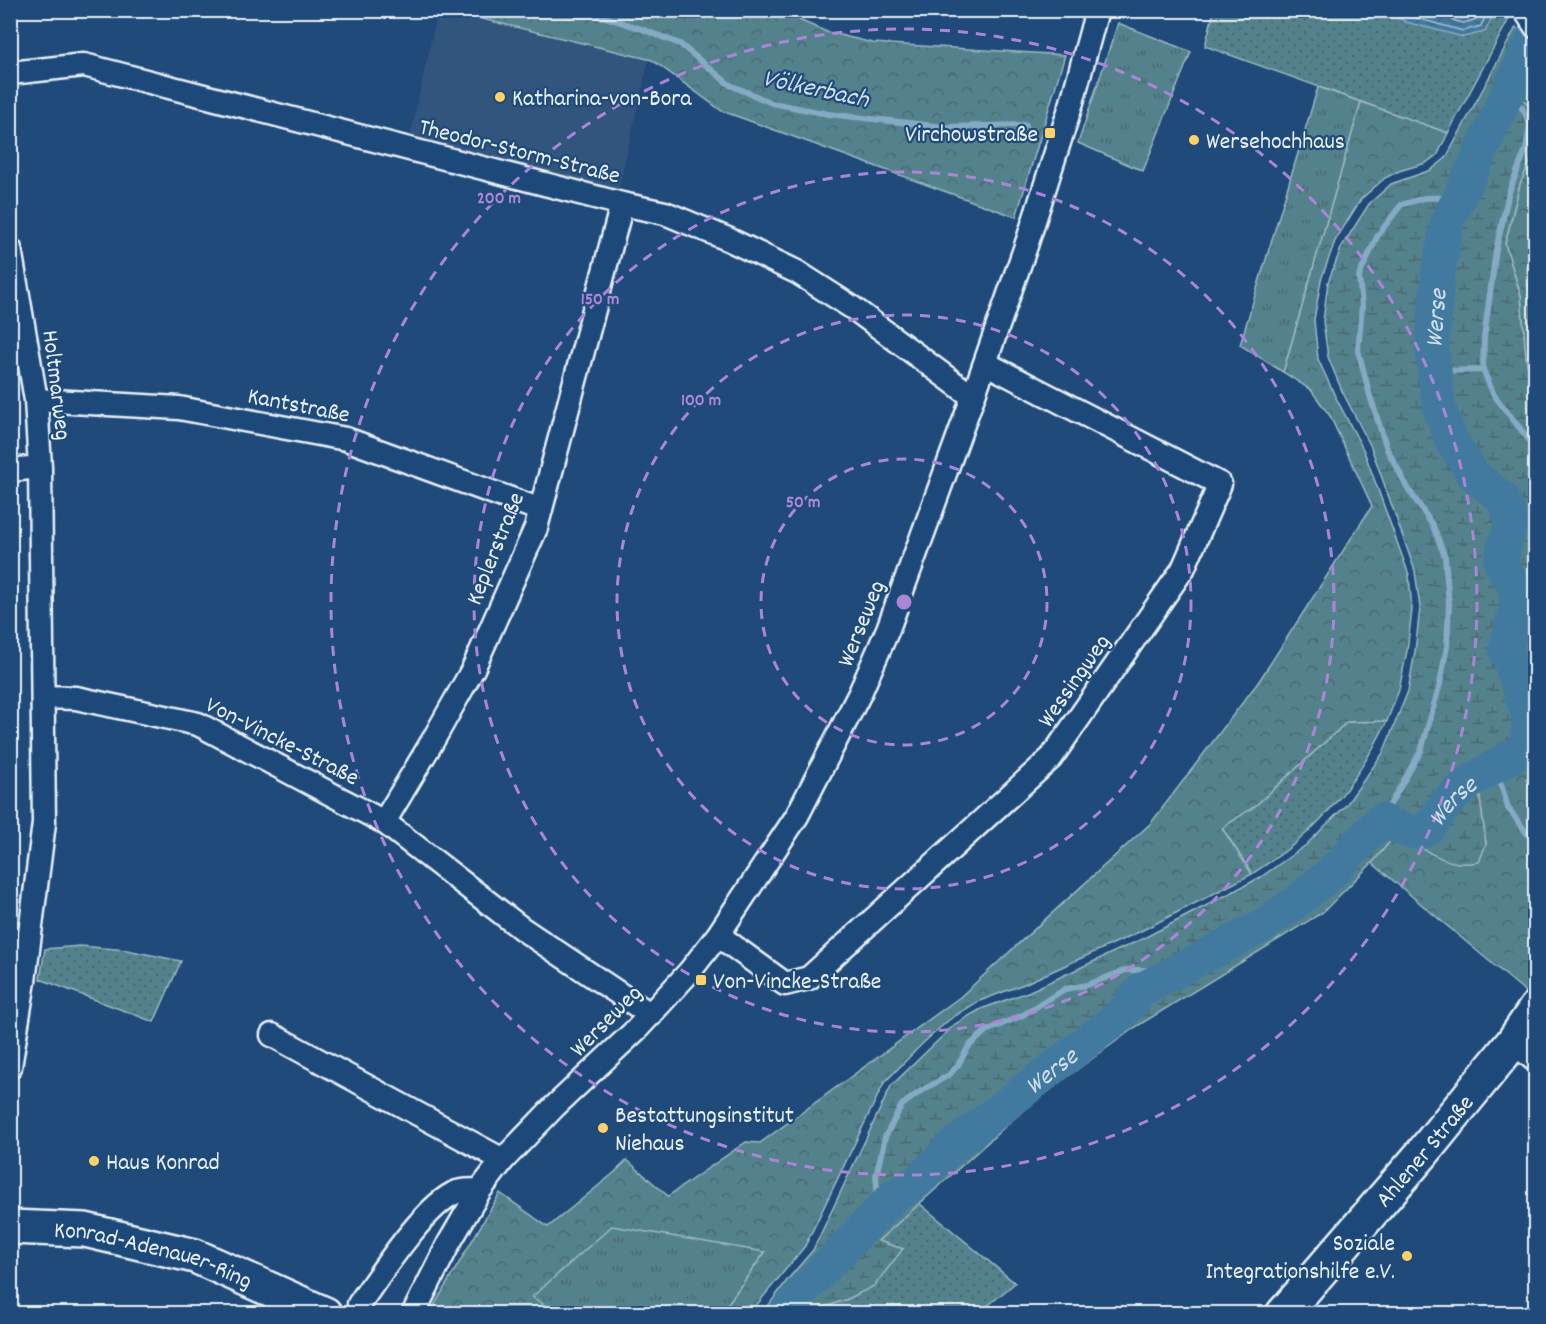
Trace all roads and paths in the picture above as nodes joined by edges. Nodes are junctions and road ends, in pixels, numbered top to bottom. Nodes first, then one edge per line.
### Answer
1 (1097, 10) edge
2 (10, 74) edge
3 (622, 204) junction
4 (10, 249) edge
5 (985, 363) junction
6 (973, 397) junction
7 (36, 400) junction
8 (40, 467) junction
9 (10, 470) edge
10 (541, 510) junction
11 (43, 697) junction
12 (384, 822) junction
13 (718, 935) junction
14 (1536, 1008) edge
15 (651, 1015) junction
16 (272, 1035) dead end
17 (1525, 1051) edge
18 (10, 1066) edge
19 (503, 1160) junction
20 (480, 1190) junction
21 (10, 1227) edge
22 (359, 1304) dead end
23 (325, 1314) edge
24 (413, 1314) edge
25 (1283, 1314) edge

1 - 5 street, Werseweg
2 - 3 street, Theodor-Storm-Straße
3 - 6 street, Theodor-Storm-Straße
3 - 10 street, Keplerstraße
4 - 7 street, Holtmarweg
5 - 6 street, Werseweg
5 - 13 street, Wessingweg
6 - 13 street, Werseweg
7 - 8 street, Holtmarweg
7 - 10 street, Kantstraße
8 - 9 street
8 - 11 street, Holtmarweg
10 - 12 street, Keplerstraße
11 - 12 street, Von-Vincke-Straße
11 - 18 street, Holtmarweg
12 - 15 street, Von-Vincke-Straße
13 - 15 street, Werseweg
14 - 17 main road, Ahlener Straße
15 - 19 street, Werseweg
16 - 19 street
17 - 25 main road, Ahlener Straße
19 - 20 street, Werseweg
20 - 22 street
20 - 24 street, Werseweg
21 - 23 main road, Konrad-Adenauer-Ring

